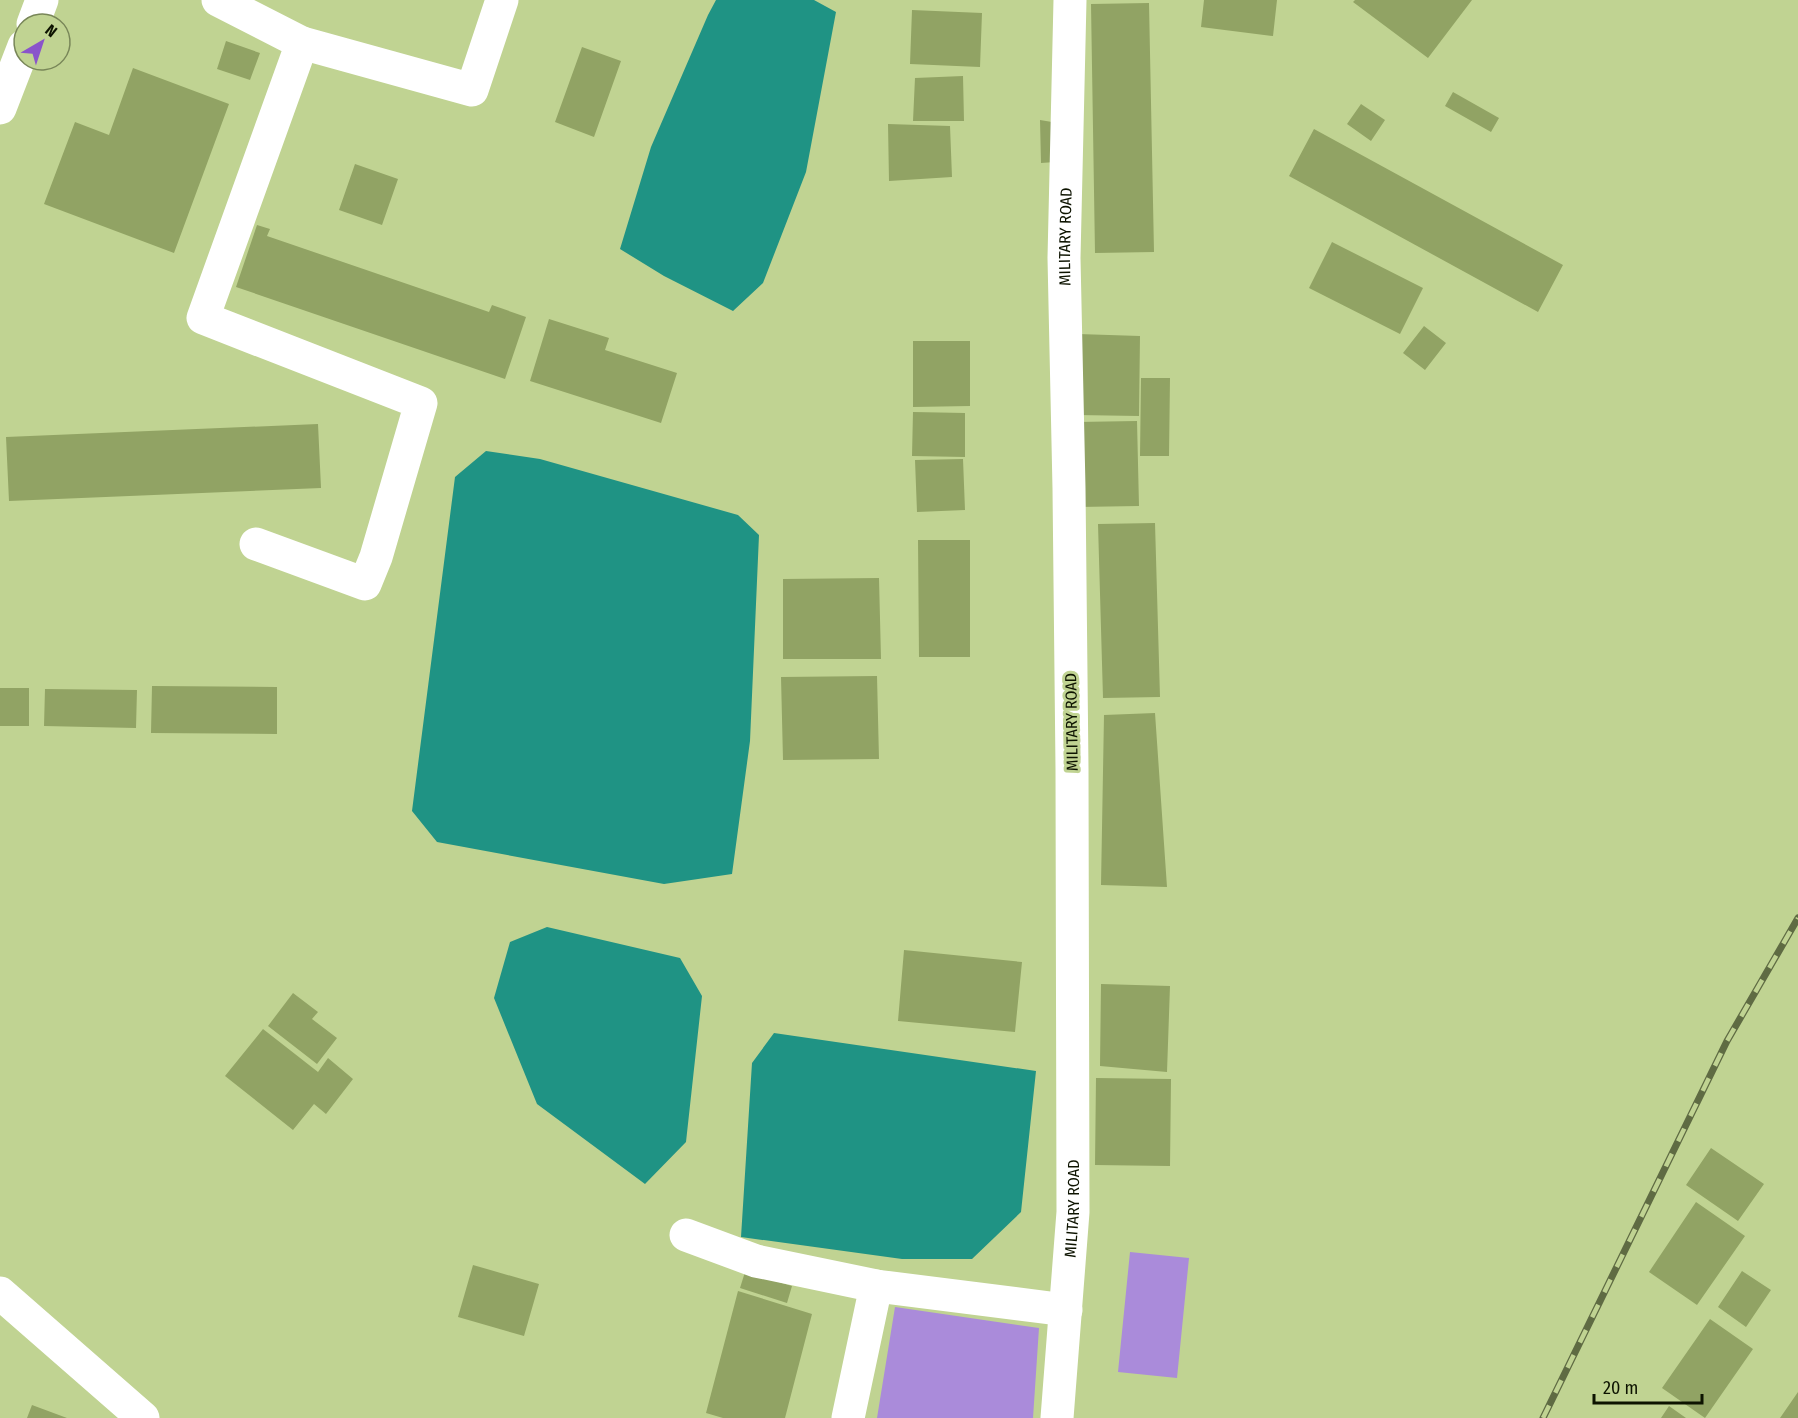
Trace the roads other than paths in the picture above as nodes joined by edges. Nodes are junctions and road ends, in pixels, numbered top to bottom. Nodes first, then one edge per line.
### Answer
1 (219, 0) edge
2 (502, 0) edge
3 (1069, 13) edge
4 (302, 43) junction
5 (13, 72) edge
6 (1, 100) edge
7 (256, 544) dead end
8 (686, 1235) dead end
9 (876, 1286) junction
10 (0, 1293) edge
11 (1066, 1310) junction
12 (143, 1418) edge
13 (848, 1418) edge
14 (1057, 1418) edge

1 - 4 street
2 - 4 street
3 - 11 street, MILITARY ROAD
4 - 7 street
5 - 6 street
8 - 9 street
9 - 11 street
9 - 13 street
10 - 12 street
11 - 14 street, MILITARY ROAD

